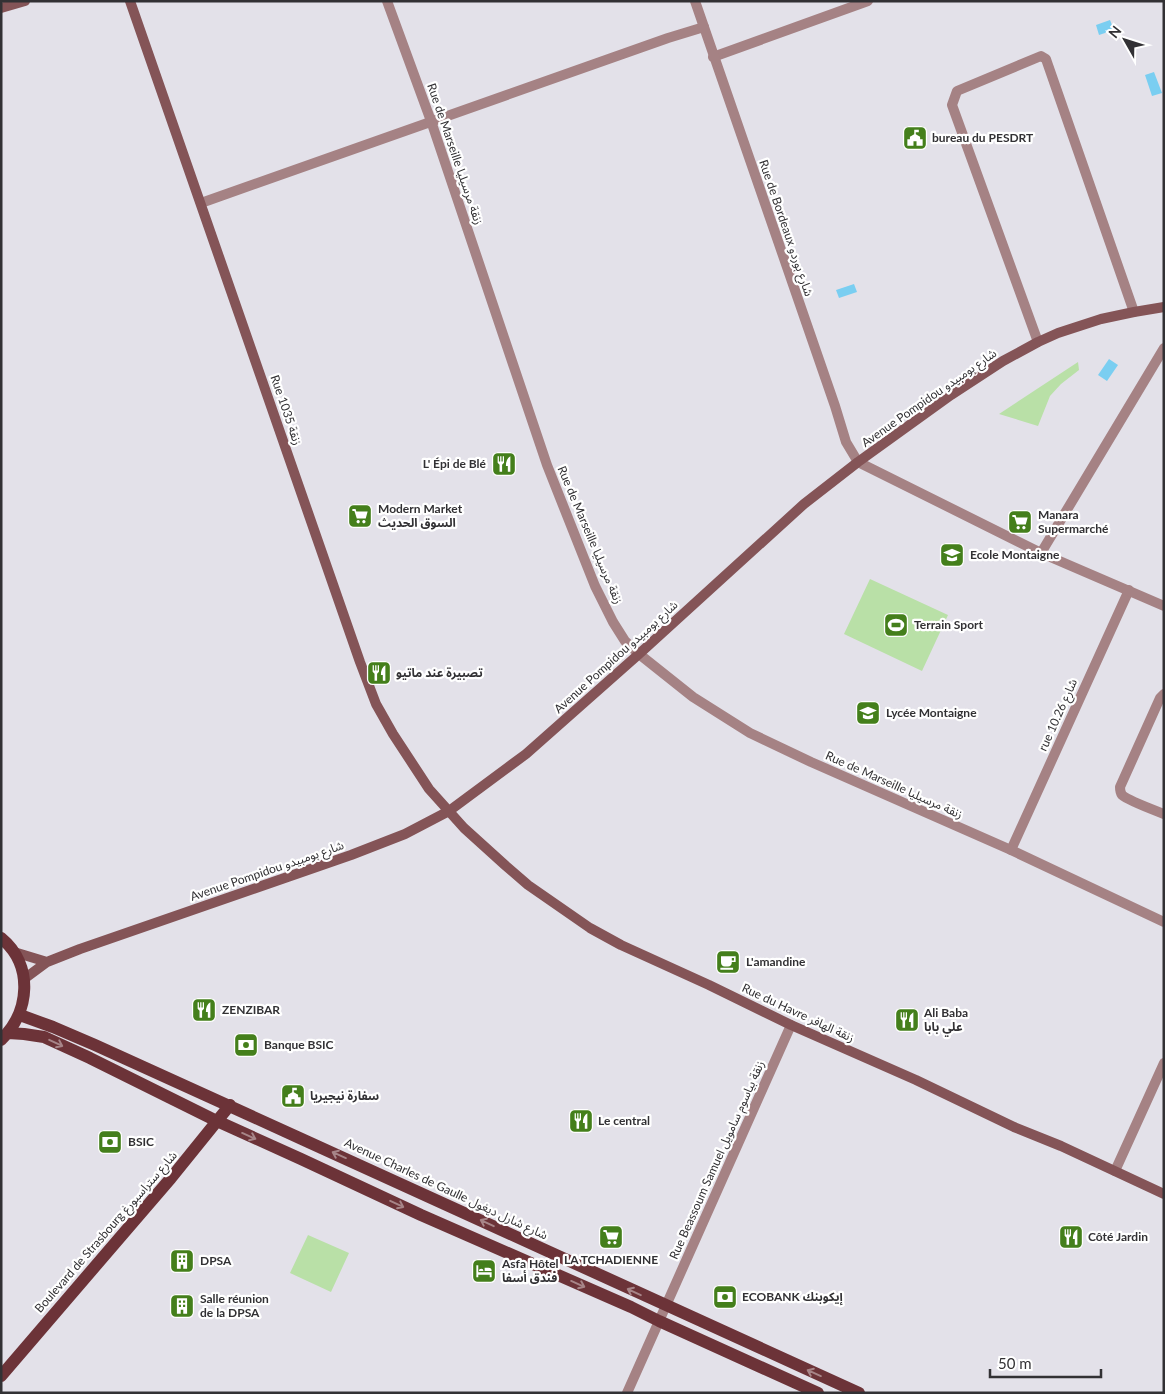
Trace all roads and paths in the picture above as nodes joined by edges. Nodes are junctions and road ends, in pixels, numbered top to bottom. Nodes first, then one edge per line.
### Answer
1 (25, 1) edge
2 (130, 1) edge
3 (386, 1) edge
4 (695, 1) edge
5 (868, 1) edge
6 (1, 8) edge
7 (704, 27) junction
8 (713, 57) junction
9 (431, 122) junction
10 (201, 203) junction
11 (1164, 307) edge
12 (1134, 312) junction
13 (1038, 342) junction
14 (1164, 348) edge
15 (858, 462) junction
16 (1041, 553) junction
17 (1129, 590) junction
18 (1164, 606) edge
19 (639, 654) junction
20 (1164, 694) edge
21 (449, 812) junction
22 (1164, 814) edge
23 (1011, 850) junction
24 (1164, 922) edge
25 (1, 938) edge
26 (14, 952) junction
27 (47, 962) junction
28 (24, 979) junction
29 (20, 1015) junction
30 (791, 1025) junction
31 (5, 1036) edge
32 (1164, 1063) edge
33 (230, 1106) junction
34 (217, 1121) junction
35 (1115, 1171) junction
36 (1164, 1194) edge
37 (666, 1306) junction
38 (658, 1322) junction
39 (1, 1376) edge
40 (627, 1393) edge
41 (818, 1393) edge
42 (859, 1393) edge

1 - 6 main road
2 - 10 main road, Rue 1035 زنقة
3 - 9 street, Rue de Marseille زنقة مرسيليا
4 - 7 street, Rue de Bordeaux شارع بوردو
5 - 8 street
7 - 8 street, Rue de Bordeaux شارع بوردو
7 - 9 street
8 - 15 street, Rue de Bordeaux شارع بوردو
9 - 10 street
9 - 19 street, Rue de Marseille زنقة مرسيليا
10 - 21 main road, Rue 1035 زنقة
11 - 12 main road, Avenue Pompidou شارع بومبيدو
12 - 13 main road, Avenue Pompidou شارع بومبيدو
12 - 13 street
13 - 15 main road, Avenue Pompidou شارع بومبيدو
14 - 16 street
15 - 16 street
15 - 19 main road, Avenue Pompidou شارع بومبيدو
16 - 17 street
17 - 18 street
17 - 23 street, rue 10.26 شارع
19 - 21 main road, Avenue Pompidou شارع بومبيدو
19 - 23 street, Rue de Marseille زنقة مرسيليا
20 - 22 street
21 - 27 main road, Avenue Pompidou شارع بومبيدو
21 - 30 main road, Rue du Havre زنقة الهافر
23 - 24 street, Rue de Marseille زنقة مرسيليا
25 - 26 main road
26 - 27 main road
26 - 28 main road
27 - 28 main road, Avenue Pompidou شارع بومبيدو
28 - 29 main road
29 - 31 main road
29 - 33 main road, Avenue Charles de Gaulle شارع شارل ديغول
30 - 35 main road, Rue du Havre زنقة الهافر
30 - 37 street, Rue Beassoum Samuel زنقة بياسوم سامويل
31 -> 34 main road
32 - 35 street
33 - 34 main road, Boulevard de Strasbourg شارع ستراسبورغ
37 -> 33 main road, Avenue Charles de Gaulle شارع شارل ديغول
34 -> 38 main road
34 - 39 main road, Boulevard de Strasbourg شارع ستراسبورغ
35 - 36 main road, Rue du Havre زنقة الهافر
37 - 38 street, Rue Beassoum Samuel زنقة بياسوم سامويل
42 -> 37 main road, Avenue Charles de Gaulle شارع شارل ديغول
38 - 40 street, Rue Beassoum Samuel زنقة بياسوم سامويل
38 - 41 main road

